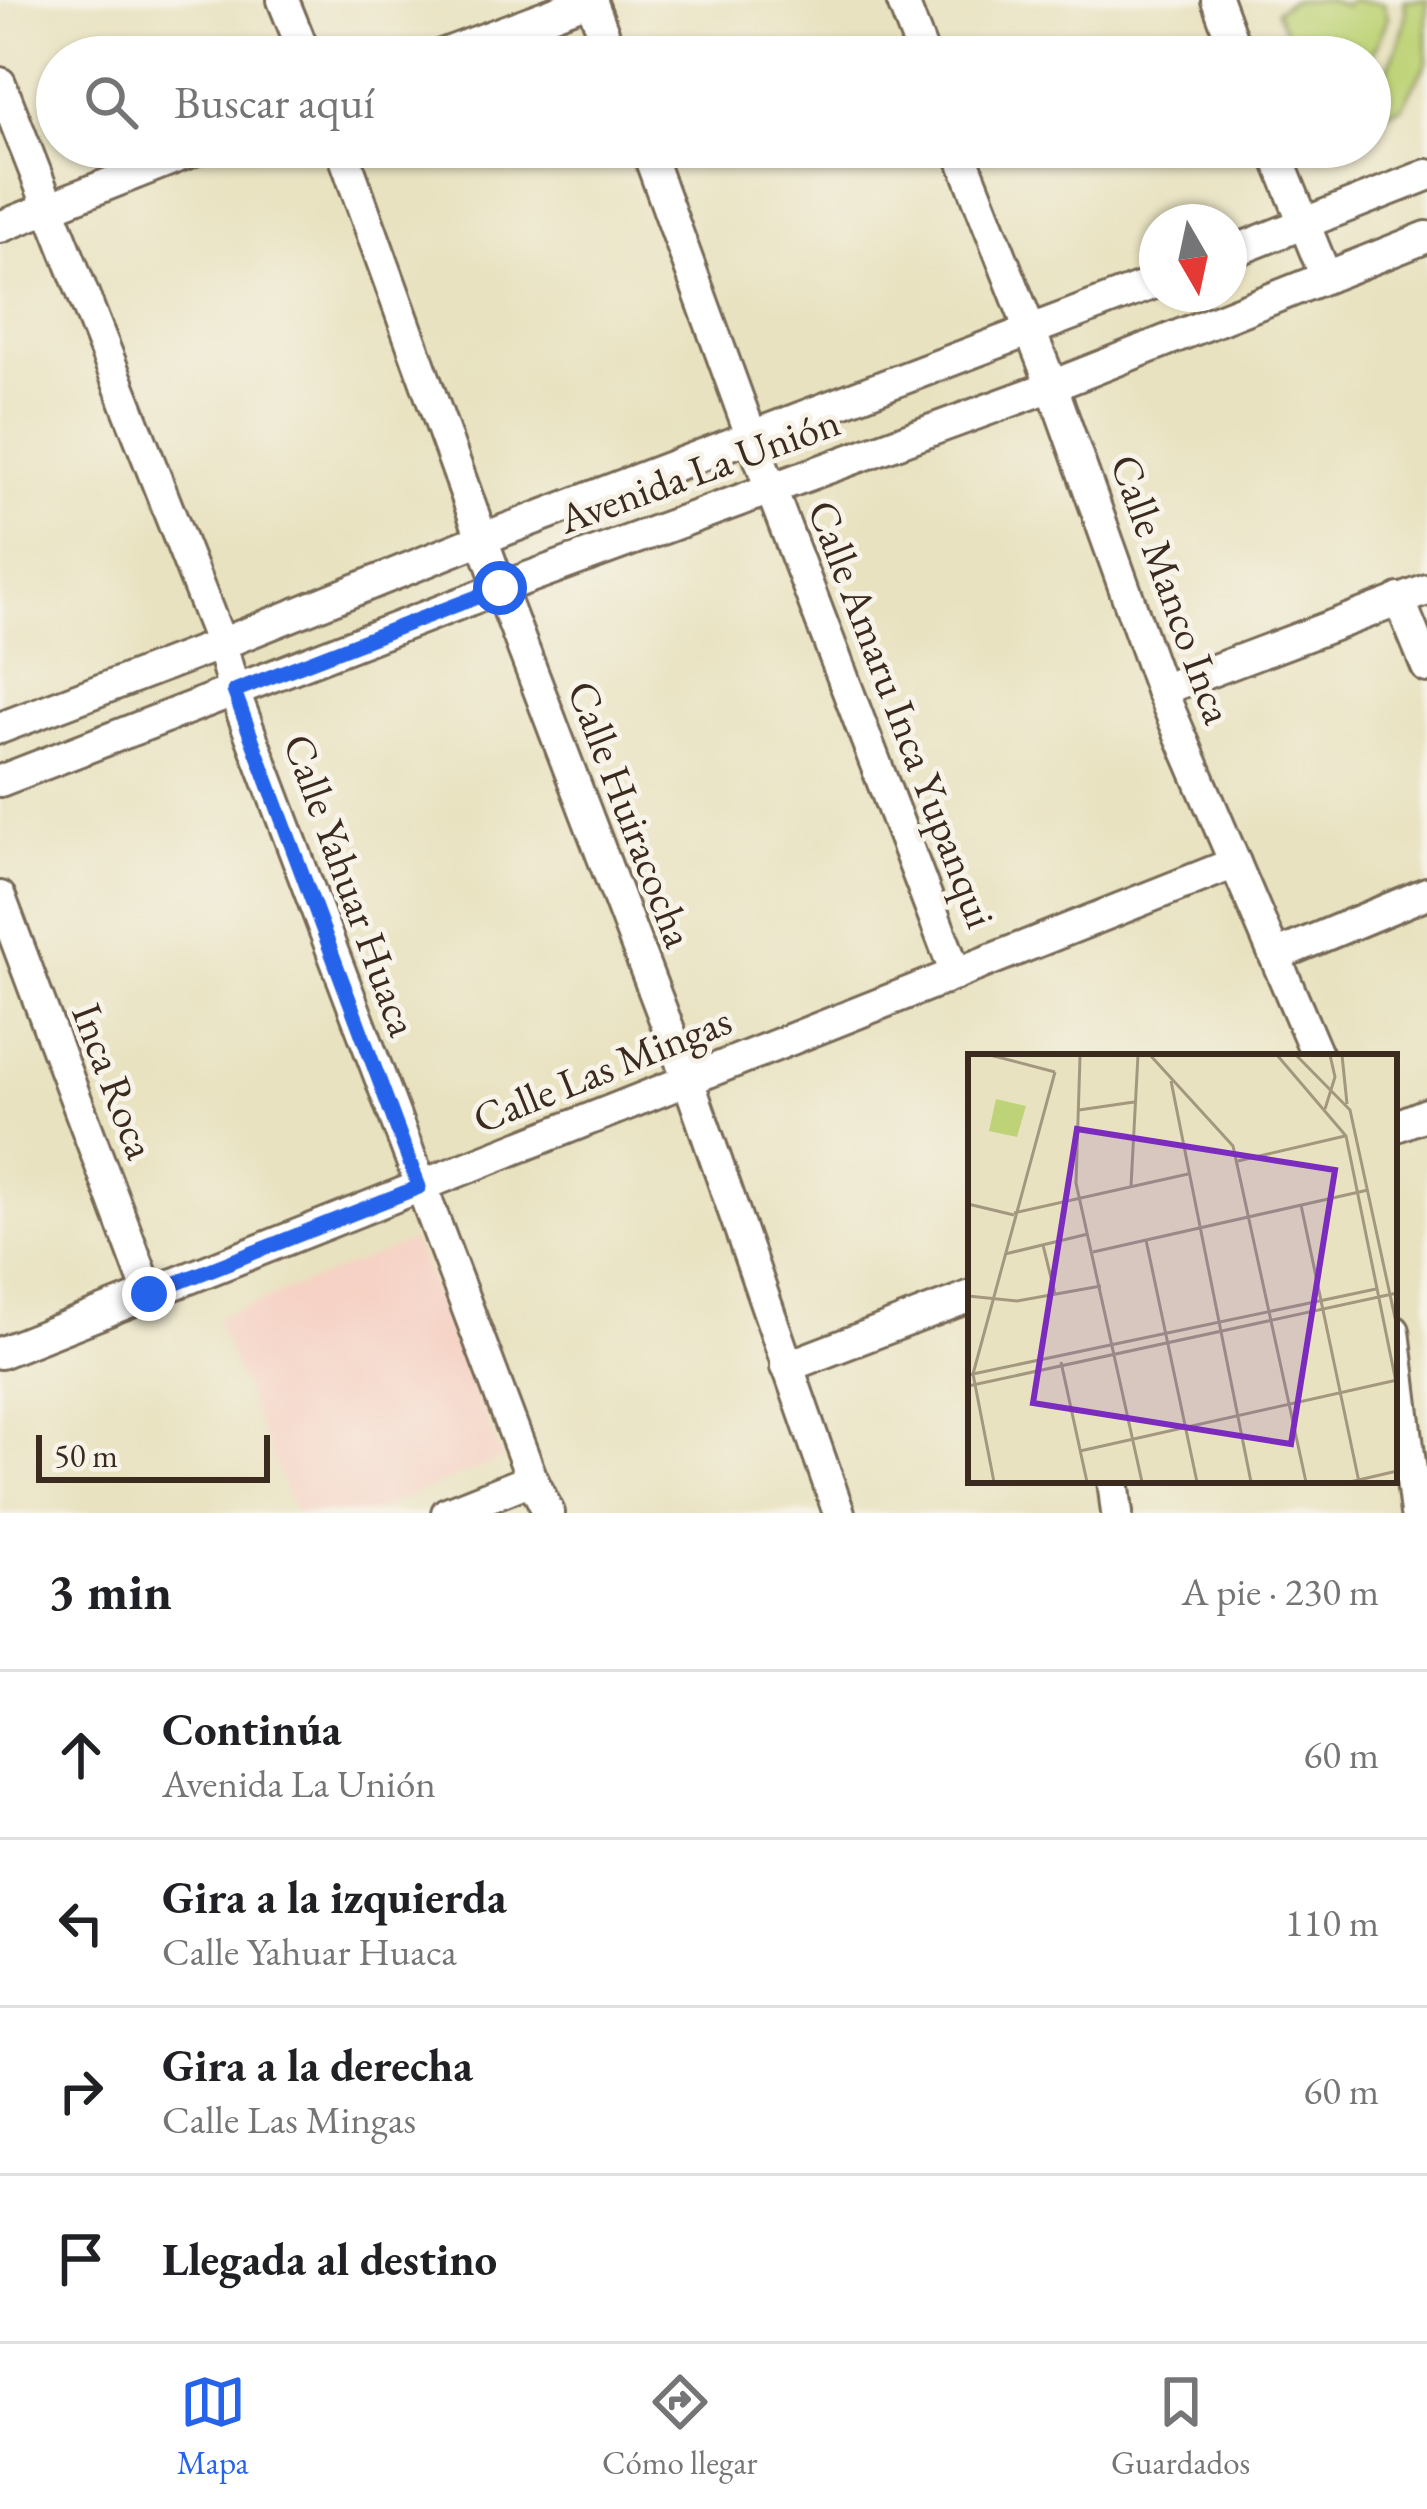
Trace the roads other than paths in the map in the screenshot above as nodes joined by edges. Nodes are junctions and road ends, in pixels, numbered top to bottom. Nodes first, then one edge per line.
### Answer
1 (283, 0) edge
2 (590, 0) edge
3 (902, 0) edge
4 (1216, 0) edge
5 (298, 36) edge
6 (493, 36) edge
7 (605, 36) edge
8 (916, 36) edge
9 (1230, 36) edge
10 (0, 83) edge
11 (149, 168) edge
12 (349, 168) edge
13 (654, 168) edge
14 (966, 168) edge
15 (1281, 168) edge
16 (1427, 175) edge
17 (50, 207) junction
18 (1303, 223) junction
19 (0, 227) edge
20 (1427, 237) edge
21 (1247, 246) edge
22 (1326, 277) junction
23 (1139, 289) edge
24 (1030, 334) junction
25 (1052, 386) junction
26 (753, 438) junction
27 (770, 487) junction
28 (484, 538) junction
29 (500, 588) junction
30 (1413, 594) edge
31 (221, 644) junction
32 (1427, 667) edge
33 (1161, 690) junction
34 (234, 691) junction
35 (0, 728) edge
36 (0, 782) edge
37 (1234, 862) junction
38 (1427, 893) edge
39 (0, 897) edge
40 (1275, 956) junction
41 (956, 974) junction
42 (1317, 1054) edge
43 (688, 1080) junction
44 (1427, 1114) edge
45 (1397, 1126) edge
46 (419, 1187) junction
47 (149, 1294) junction
48 (968, 1297) edge
49 (0, 1353) edge
50 (1397, 1357) edge
51 (786, 1367) junction
52 (532, 1479) junction
53 (1113, 1483) edge
54 (448, 1513) edge
55 (549, 1513) edge
56 (838, 1513) edge
57 (1117, 1513) edge
58 (1415, 1513) edge

1 - 5 street
2 - 6 street
2 - 7 street
3 - 8 street
4 - 9 street
10 - 17 street, Calle Yahuar Huaca
11 - 17 street
12 - 28 street, Calle Huiracocha
13 - 26 street, Calle Amaru Inca Yupanqui
14 - 24 street, Calle Manco Inca
15 - 18 street
16 - 18 street
17 - 19 street
17 - 31 street, Calle Yahuar Huaca
18 - 21 street
18 - 22 street
20 - 22 street, Avenida La Unión
22 - 25 street, Avenida La Unión
23 - 24 street, Avenida La Unión
24 - 25 street, Calle Manco Inca
24 - 26 street, Avenida La Unión
25 - 27 street, Avenida La Unión
25 - 33 street, Calle Manco Inca
26 - 27 street, Calle Amaru Inca Yupanqui
26 - 28 street, Avenida La Unión
27 - 29 street, Avenida La Unión
27 - 41 street, Calle Amaru Inca Yupanqui
28 - 29 street, Calle Huiracocha
28 - 31 street, Avenida La Unión
29 - 34 street, Avenida La Unión
29 - 43 street, Calle Huiracocha
30 - 32 street
30 - 33 street
31 - 34 street, Calle Yahuar Huaca
31 - 35 street, Avenida La Unión
33 - 37 street, Calle Manco Inca
34 - 36 street, Avenida La Unión
34 - 46 street, Calle Yahuar Huaca
37 - 40 street, Calle Manco Inca
37 - 41 street, Calle Las Mingas
38 - 40 street
39 - 47 street, Inca Roca
40 - 42 street, Calle Manco Inca
41 - 43 street, Calle Las Mingas
43 - 46 street, Calle Las Mingas
43 - 51 street, Calle Huiracocha
44 - 45 street
46 - 47 street, Calle Las Mingas
46 - 52 street, Calle Yahuar Huaca
47 - 49 street, Calle Las Mingas
48 - 51 street
50 - 58 street
51 - 56 street, Calle Huiracocha
52 - 54 street
52 - 55 street, Calle Yahuar Huaca
53 - 57 street

